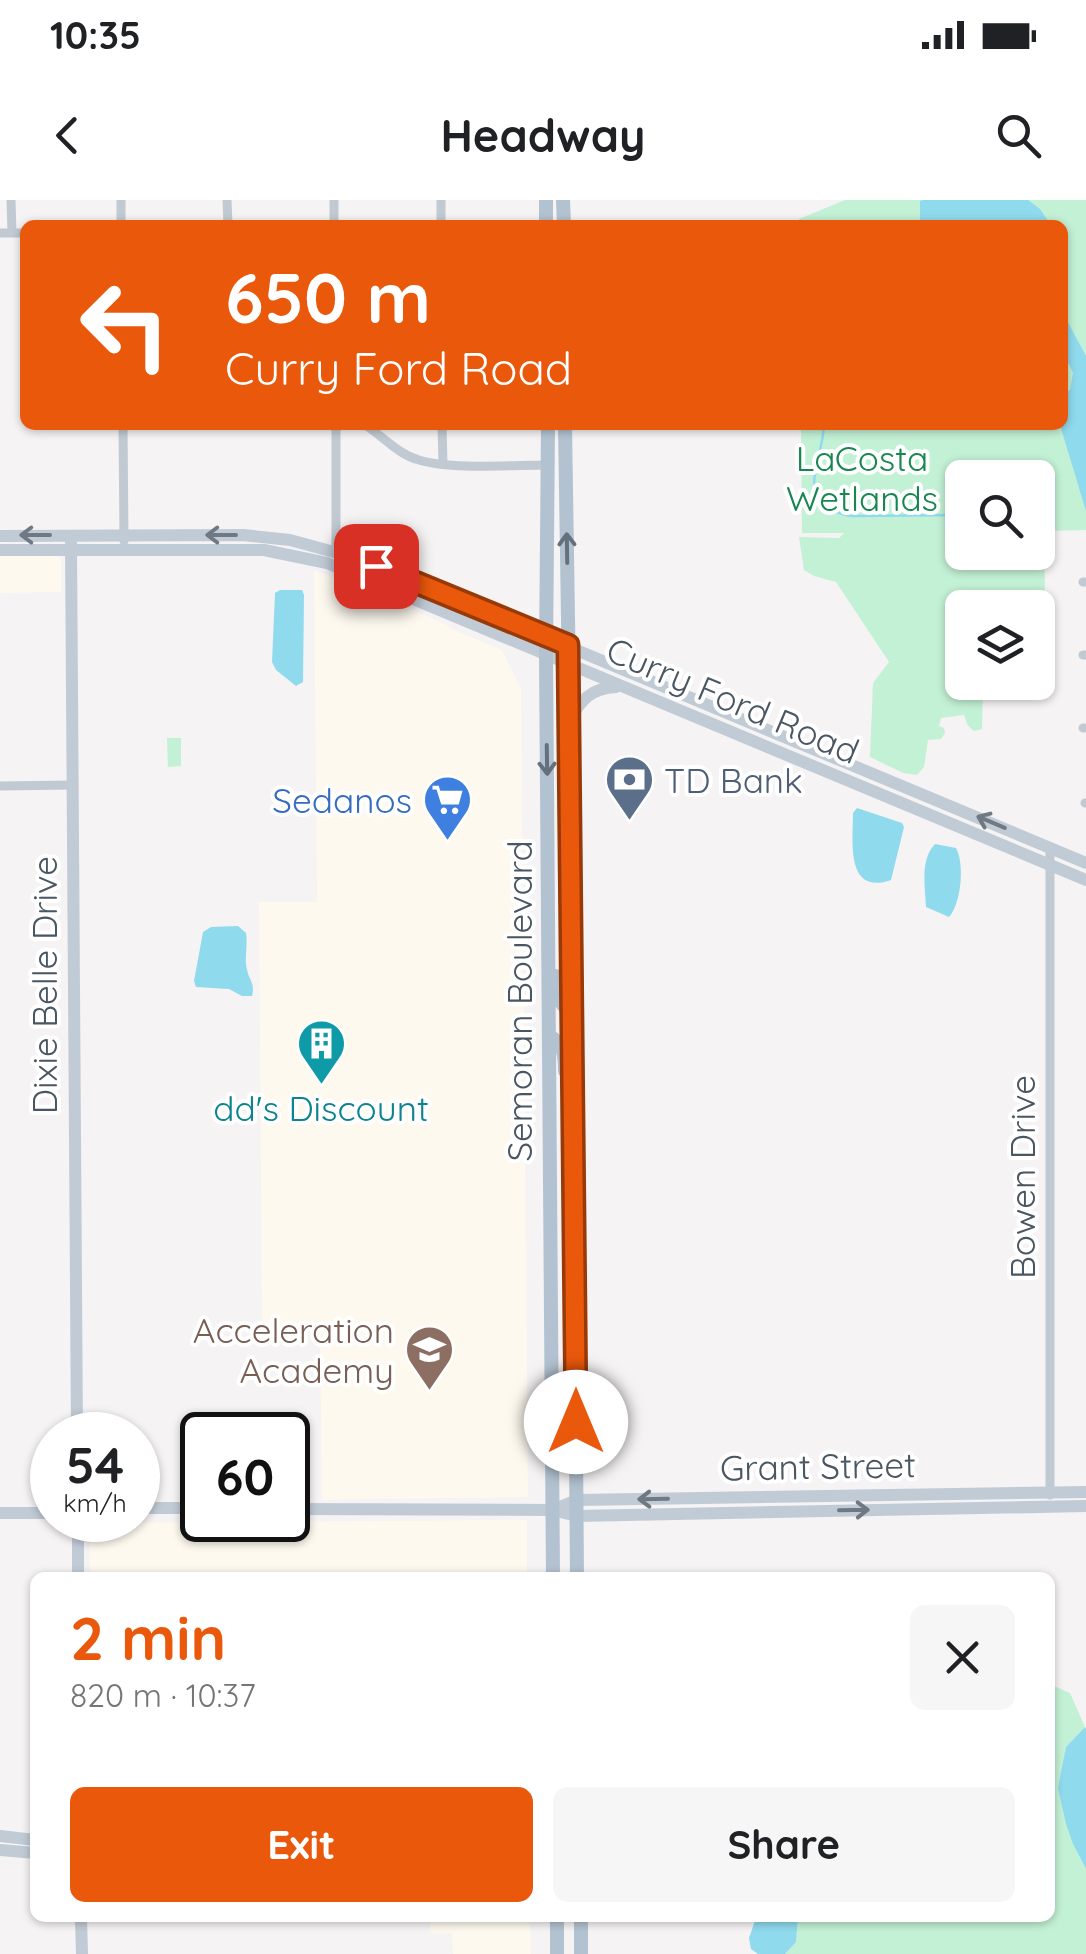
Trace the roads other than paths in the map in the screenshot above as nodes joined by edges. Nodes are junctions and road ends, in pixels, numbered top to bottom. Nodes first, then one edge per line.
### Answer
1 (11, 200) edge
2 (6, 233) edge
3 (123, 430) edge
4 (336, 430) edge
5 (370, 430) edge
6 (442, 430) edge
7 (548, 430) edge
8 (565, 430) edge
9 (443, 464) junction
10 (548, 465) junction
11 (0, 536) edge
12 (71, 542) junction
13 (124, 542) junction
14 (0, 550) edge
15 (264, 550) junction
16 (336, 552) junction
17 (546, 636) junction
18 (568, 645) junction
19 (546, 655) junction
20 (568, 664) junction
21 (624, 688) junction
22 (570, 722) junction
23 (733, 733) junction
24 (837, 758) junction
25 (835, 776) junction
26 (74, 785) junction
27 (0, 786) edge
28 (929, 796) junction
29 (1050, 848) junction
30 (1086, 862) edge
31 (1050, 866) junction
32 (1086, 880) edge
33 (548, 957) junction
34 (573, 1008) junction
35 (548, 1036) junction
36 (574, 1184) junction
37 (551, 1268) junction
38 (576, 1310) junction
39 (77, 1412) edge
40 (1086, 1492) edge
41 (1050, 1500) junction
42 (1086, 1506) edge
43 (577, 1508) junction
44 (310, 1509) edge
45 (552, 1510) junction
46 (0, 1513) edge
47 (30, 1513) edge
48 (78, 1542) edge
49 (78, 1572) edge
50 (553, 1572) edge
51 (577, 1572) edge
52 (0, 1836) edge
53 (30, 1839) edge
54 (0, 1850) edge
55 (30, 1853) edge
56 (81, 1922) edge
57 (557, 1922) edge
58 (581, 1922) edge
59 (82, 1954) edge
60 (557, 1954) edge
61 (581, 1954) edge

1 - 2 street
3 - 13 street
4 - 16 street
5 - 9 street
6 - 9 street
7 - 10 main road, Semoran Boulevard
18 -> 8 main road, Semoran Boulevard
9 - 10 street
10 - 17 main road, Semoran Boulevard
12 -> 11 main road, Curry Ford Road
12 - 13 main road, Curry Ford Road
12 - 14 main road, Curry Ford Road
12 - 26 main road, Dixie Belle Drive
13 - 15 main road, Curry Ford Road
16 -> 13 main road, Curry Ford Road
15 - 16 main road
15 - 19 main road, Curry Ford Road
16 - 17 main road, Curry Ford Road
17 - 18 main road, Curry Ford Road
17 - 19 main road, Semoran Boulevard
18 - 20 main road, Semoran Boulevard
18 - 24 main road, Curry Ford Road
19 - 20 main road, Curry Ford Road
19 -> 33 main road, Semoran Boulevard
20 - 21 main road, Curry Ford Road
20 - 22 main road, Semoran Boulevard
21 - 22 main road
21 - 23 main road, Curry Ford Road
22 - 34 main road, Semoran Boulevard
23 - 24 main road
23 - 25 main road, Curry Ford Road
24 - 28 main road, Curry Ford Road
25 - 28 main road
25 - 31 main road, Curry Ford Road
26 - 27 street
26 - 39 main road, Dixie Belle Drive
29 -> 28 main road, Curry Ford Road
29 - 30 main road, Curry Ford Road
29 - 31 street, Bowen Drive
31 - 32 main road, Curry Ford Road
31 - 41 street, Bowen Drive
33 - 34 main road
33 - 35 main road, Semoran Boulevard
34 - 36 main road, Semoran Boulevard
35 - 36 main road
35 - 37 main road, Semoran Boulevard
36 - 38 main road, Semoran Boulevard
37 - 38 main road
37 - 45 main road, Semoran Boulevard
38 - 43 main road, Semoran Boulevard
40 - 41 main road, Grant Street
41 - 42 main road, Grant Street
41 - 43 main road, Grant Street
43 - 45 main road, Grant Street
43 - 51 main road, Semoran Boulevard
44 - 45 main road, Grant Street
45 - 50 main road, Semoran Boulevard
46 - 47 main road
48 - 49 main road
52 - 53 main road
54 - 55 main road
56 - 59 main road
57 - 60 main road
58 - 61 main road

